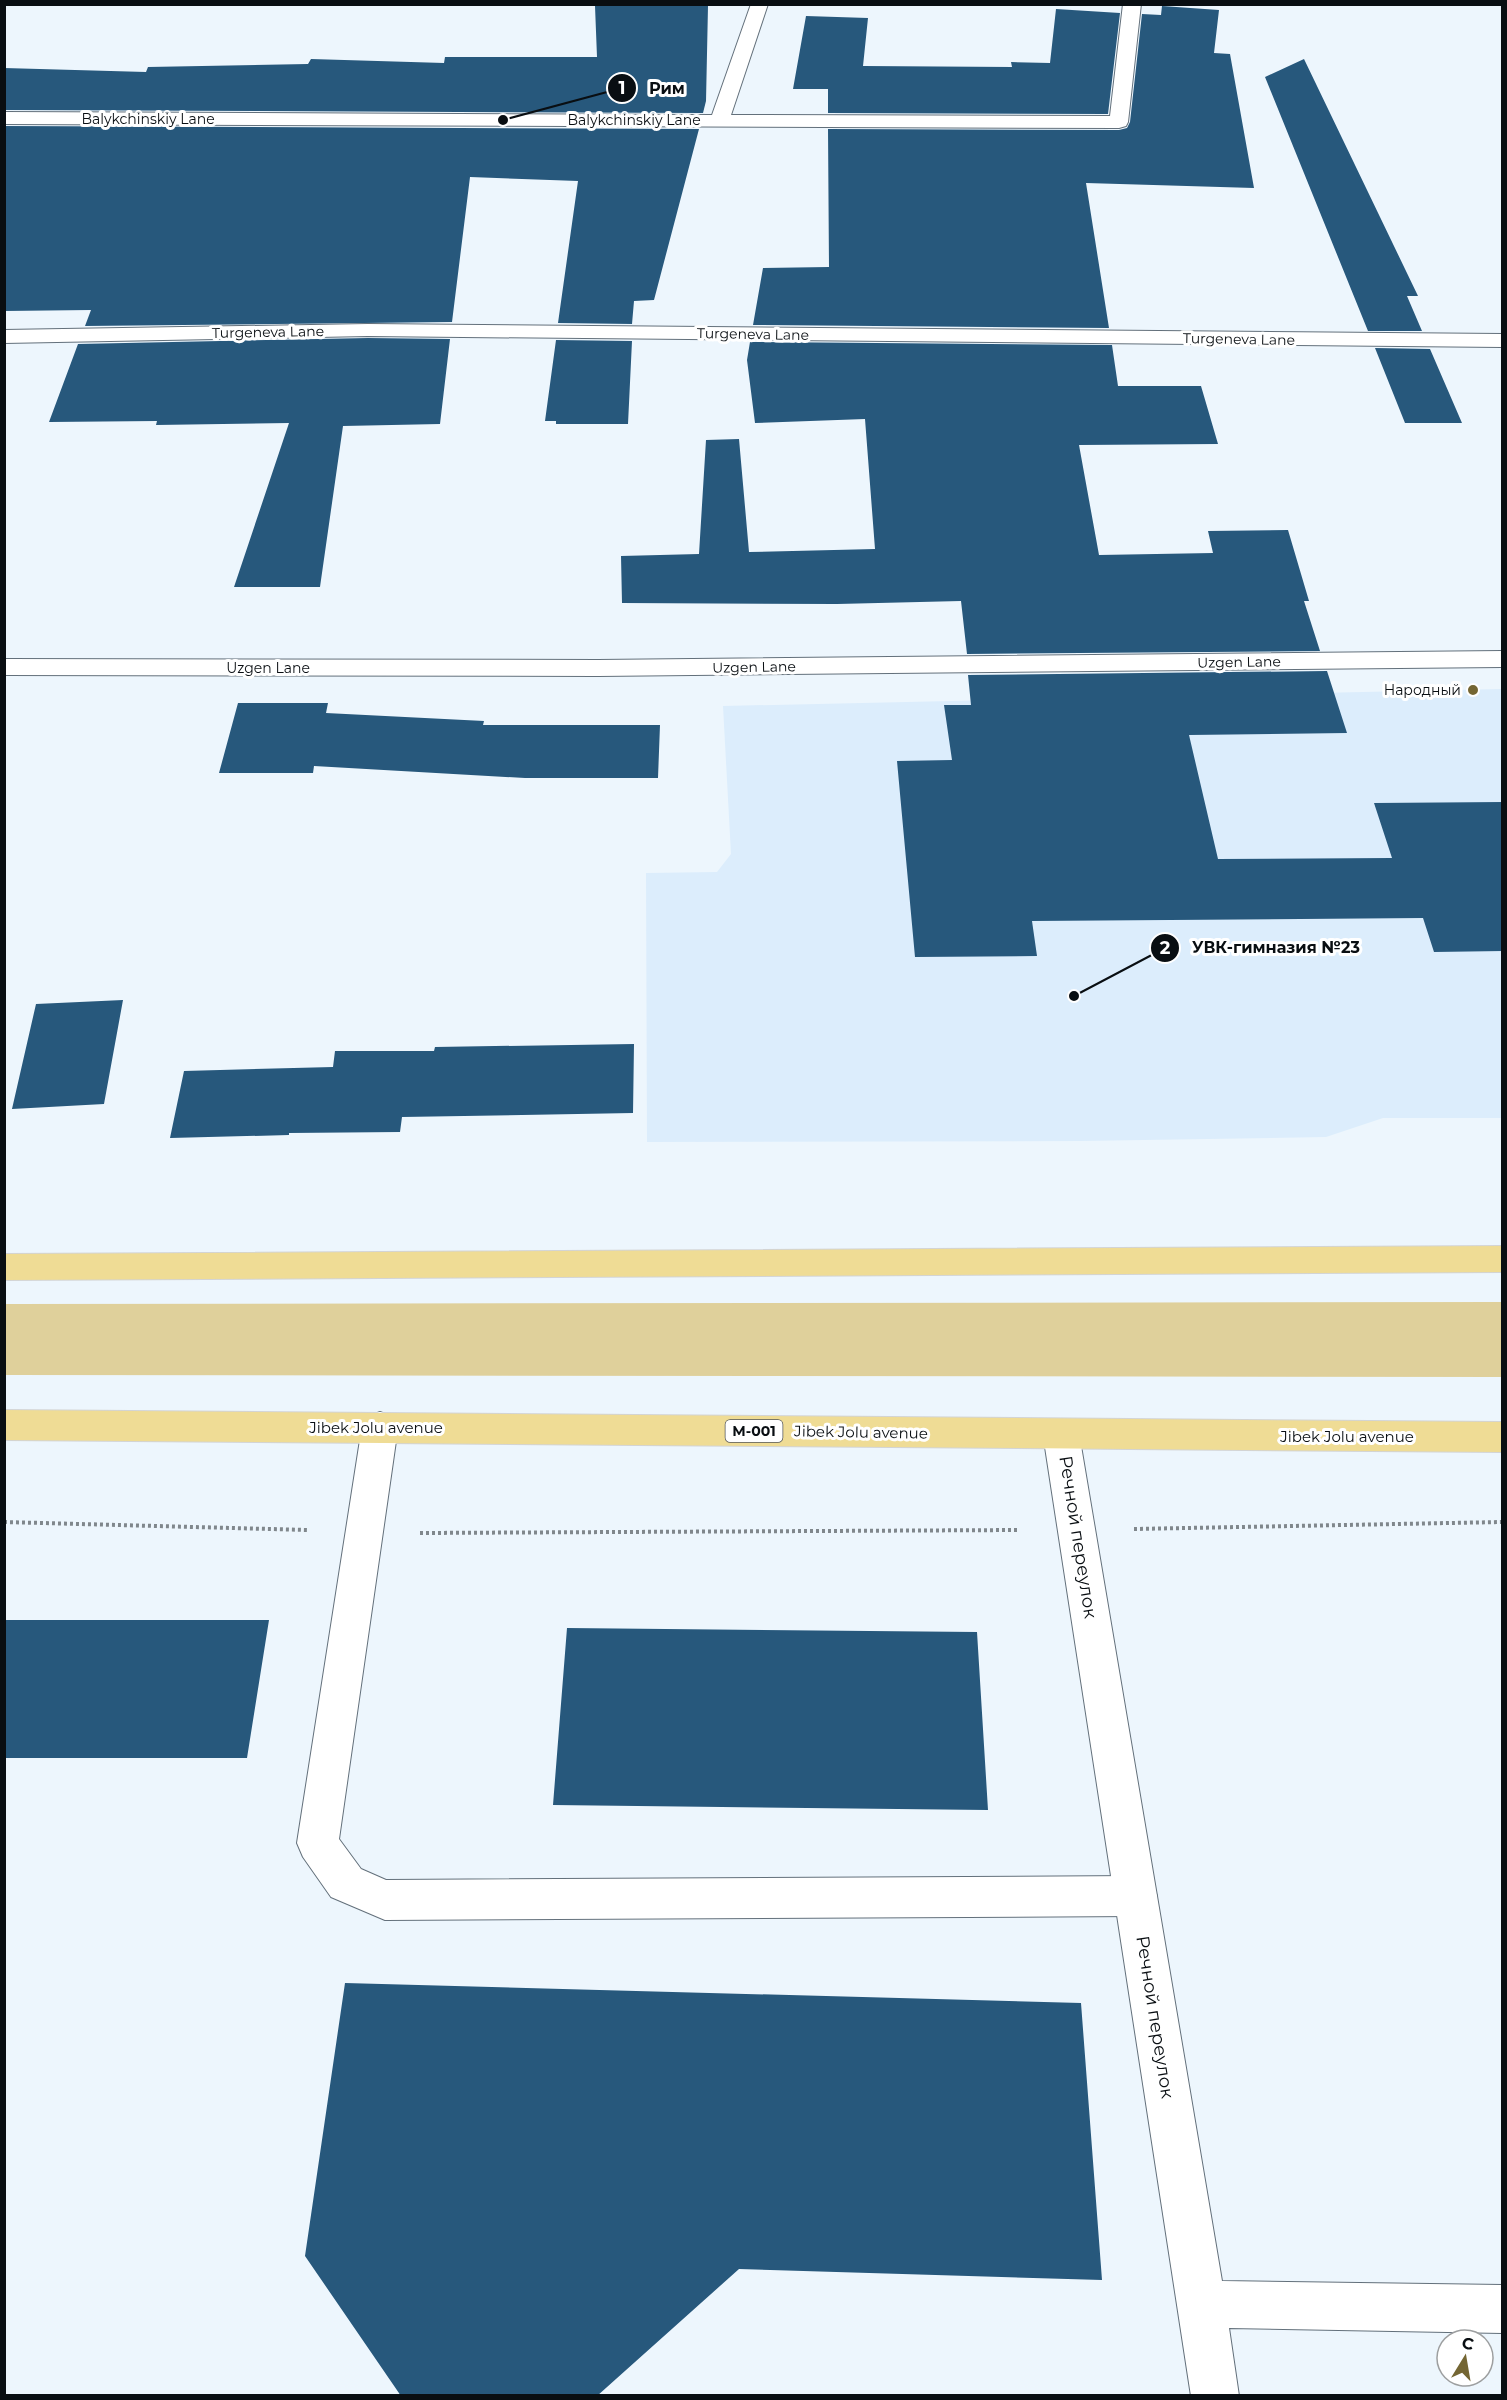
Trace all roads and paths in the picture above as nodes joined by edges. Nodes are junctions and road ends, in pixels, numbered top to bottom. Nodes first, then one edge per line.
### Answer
1 (760, 4) edge
2 (1132, 4) edge
3 (4, 118) edge
4 (720, 120) junction
5 (4, 337) edge
6 (1503, 341) edge
7 (1503, 659) edge
8 (4, 667) edge
9 (1503, 1259) edge
10 (4, 1267) edge
11 (4, 1425) edge
12 (380, 1427) junction
13 (1061, 1434) junction
14 (1503, 1437) edge
15 (4, 1522) edge
16 (1503, 1522) edge
17 (1077, 1530) junction
18 (364, 1531) junction
19 (1136, 1896) junction
20 (1202, 2304) junction
21 (1503, 2309) edge
22 (1215, 2396) edge

1 - 4 street
2 - 4 street, Balykchinskiy Lane
3 - 4 street, Balykchinskiy Lane
5 - 6 street, Turgeneva Lane
7 - 8 street, Uzgen Lane
9 - 10 main road
11 - 12 main road, Jibek Jolu avenue / М-001
12 - 13 main road, Jibek Jolu avenue / М-001
12 - 18 street
13 - 14 main road, Jibek Jolu avenue / М-001
13 - 17 street, Речной переулок
15 - 18 path
16 - 17 path
17 - 18 path
17 - 19 street, Речной переулок
18 - 19 street
19 - 20 street, Речной переулок
20 - 21 street
20 - 22 street, Речной переулок

